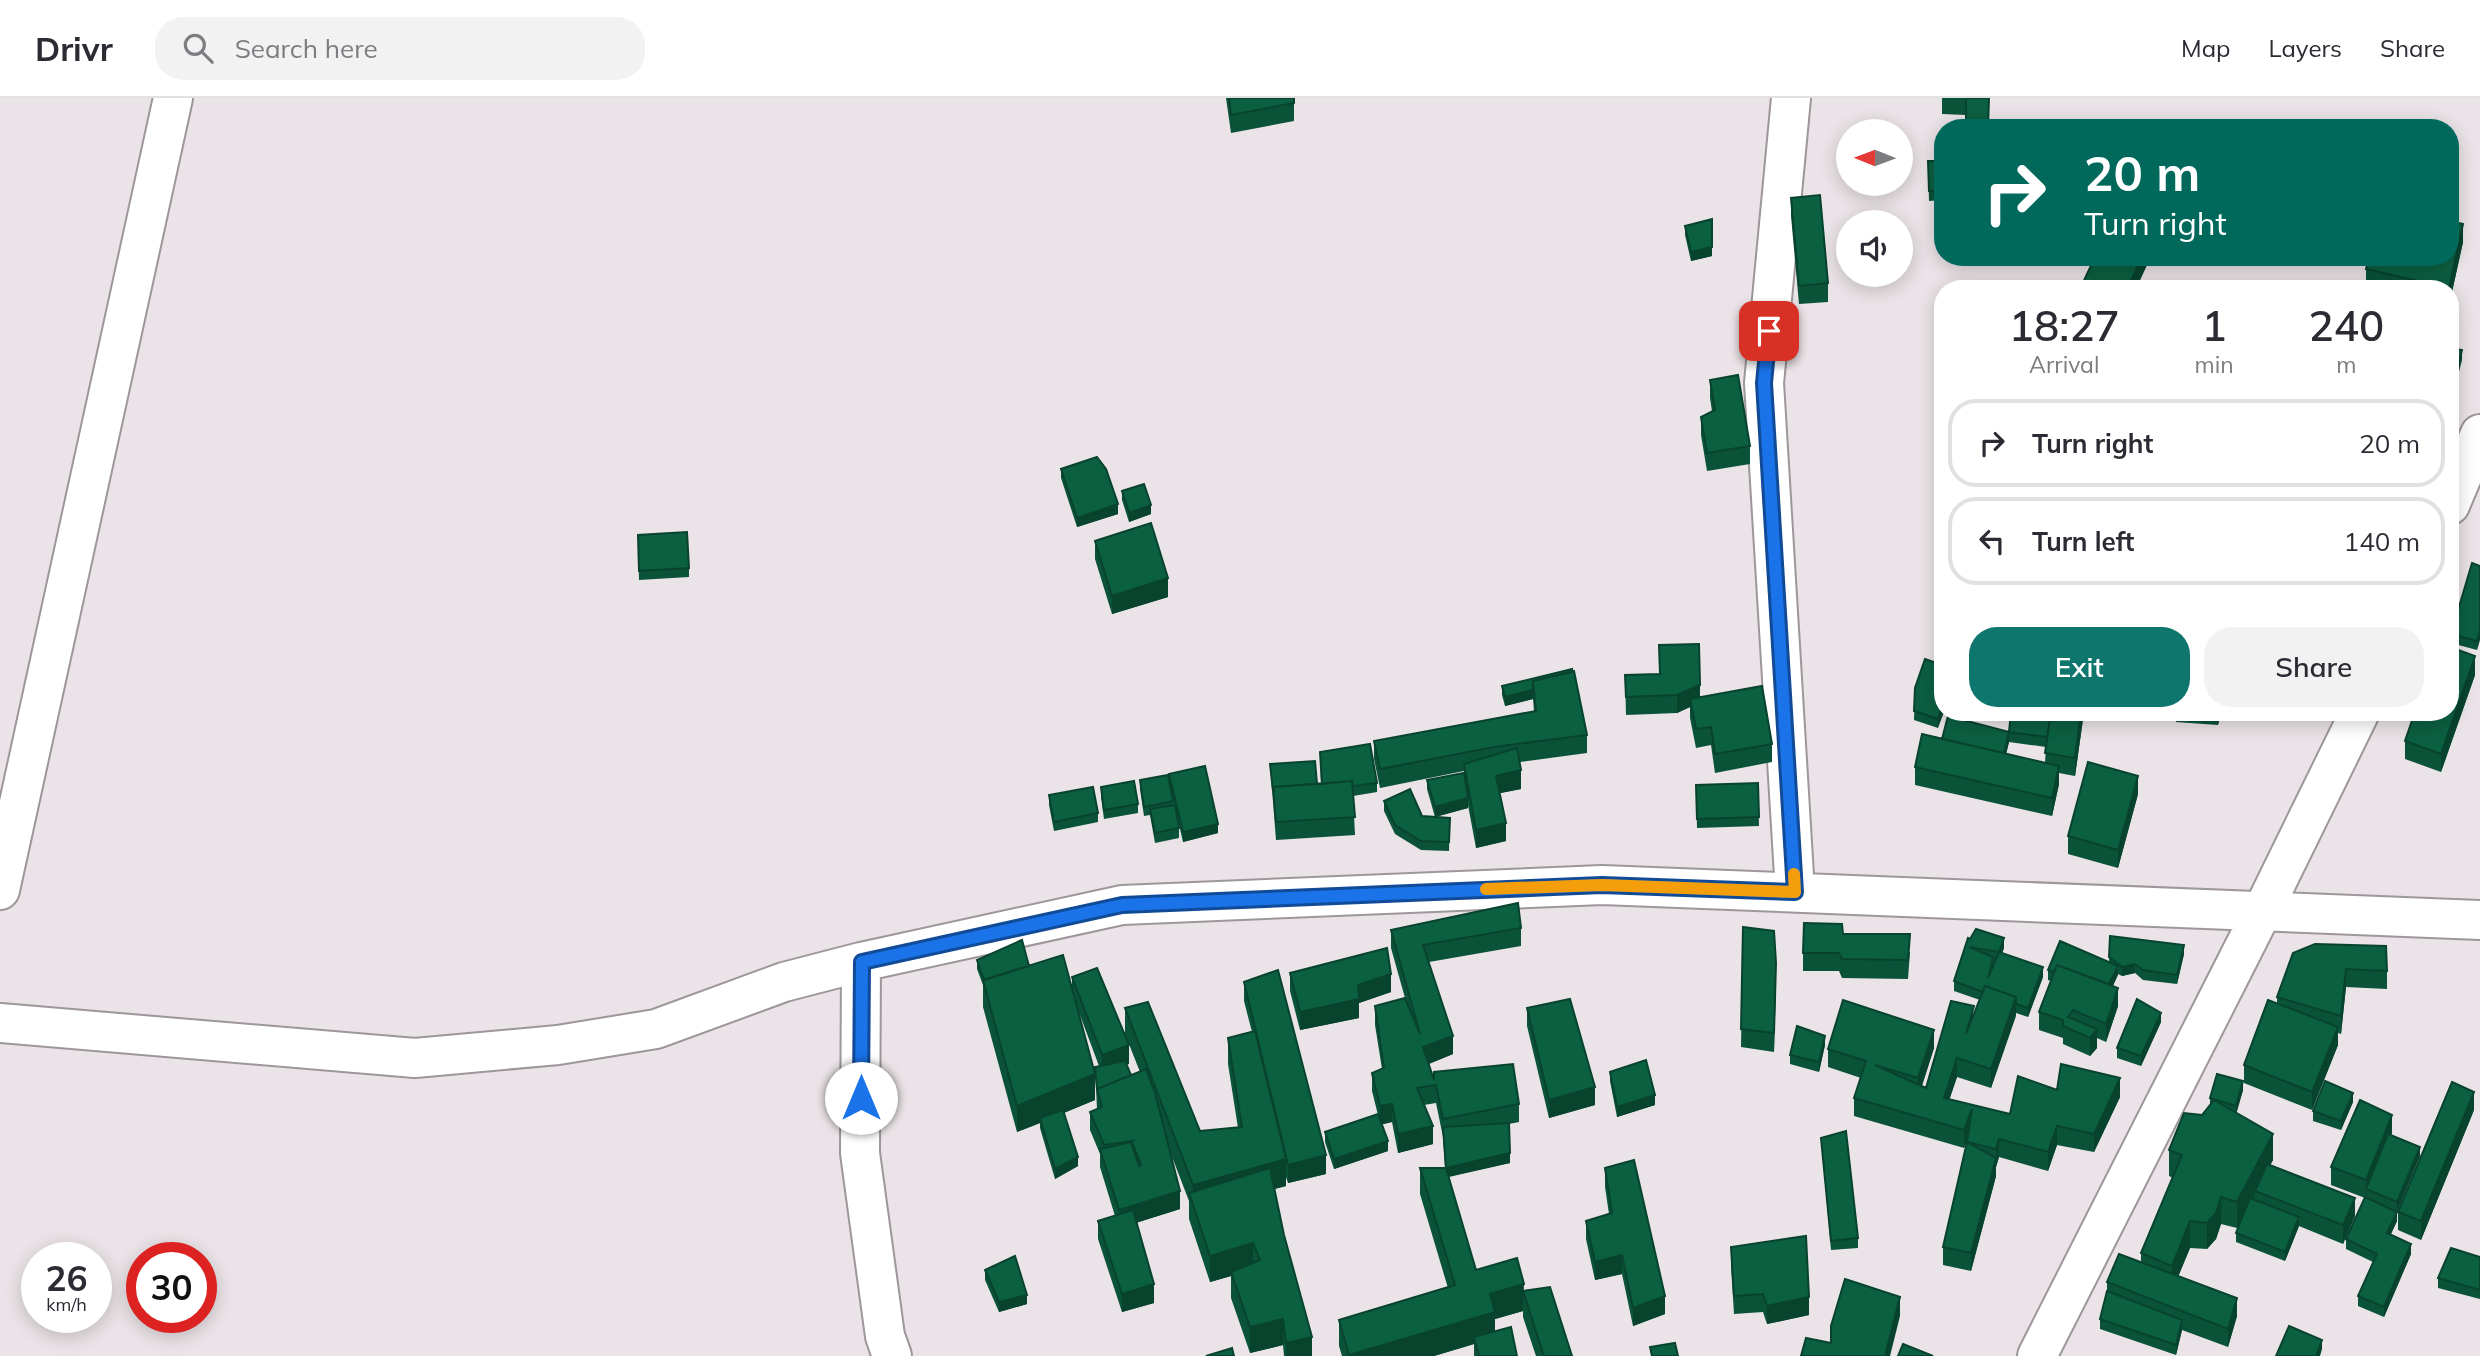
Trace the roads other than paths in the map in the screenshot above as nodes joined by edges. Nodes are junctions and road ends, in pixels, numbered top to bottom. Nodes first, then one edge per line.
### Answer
1 (173, 98) edge
2 (1791, 98) edge
3 (2480, 434) edge
4 (2459, 484) edge
5 (2356, 721) edge
6 (0, 890) edge
7 (1795, 892) junction
8 (2263, 910) junction
9 (2480, 920) edge
10 (862, 962) junction
11 (0, 1023) edge
12 (892, 1356) edge
13 (2037, 1356) edge

1 - 6 street
2 - 7 street
3 - 4 street
5 - 8 street
7 - 8 street
7 - 10 street
8 - 9 street
8 - 13 street
10 - 11 street
10 - 12 street

